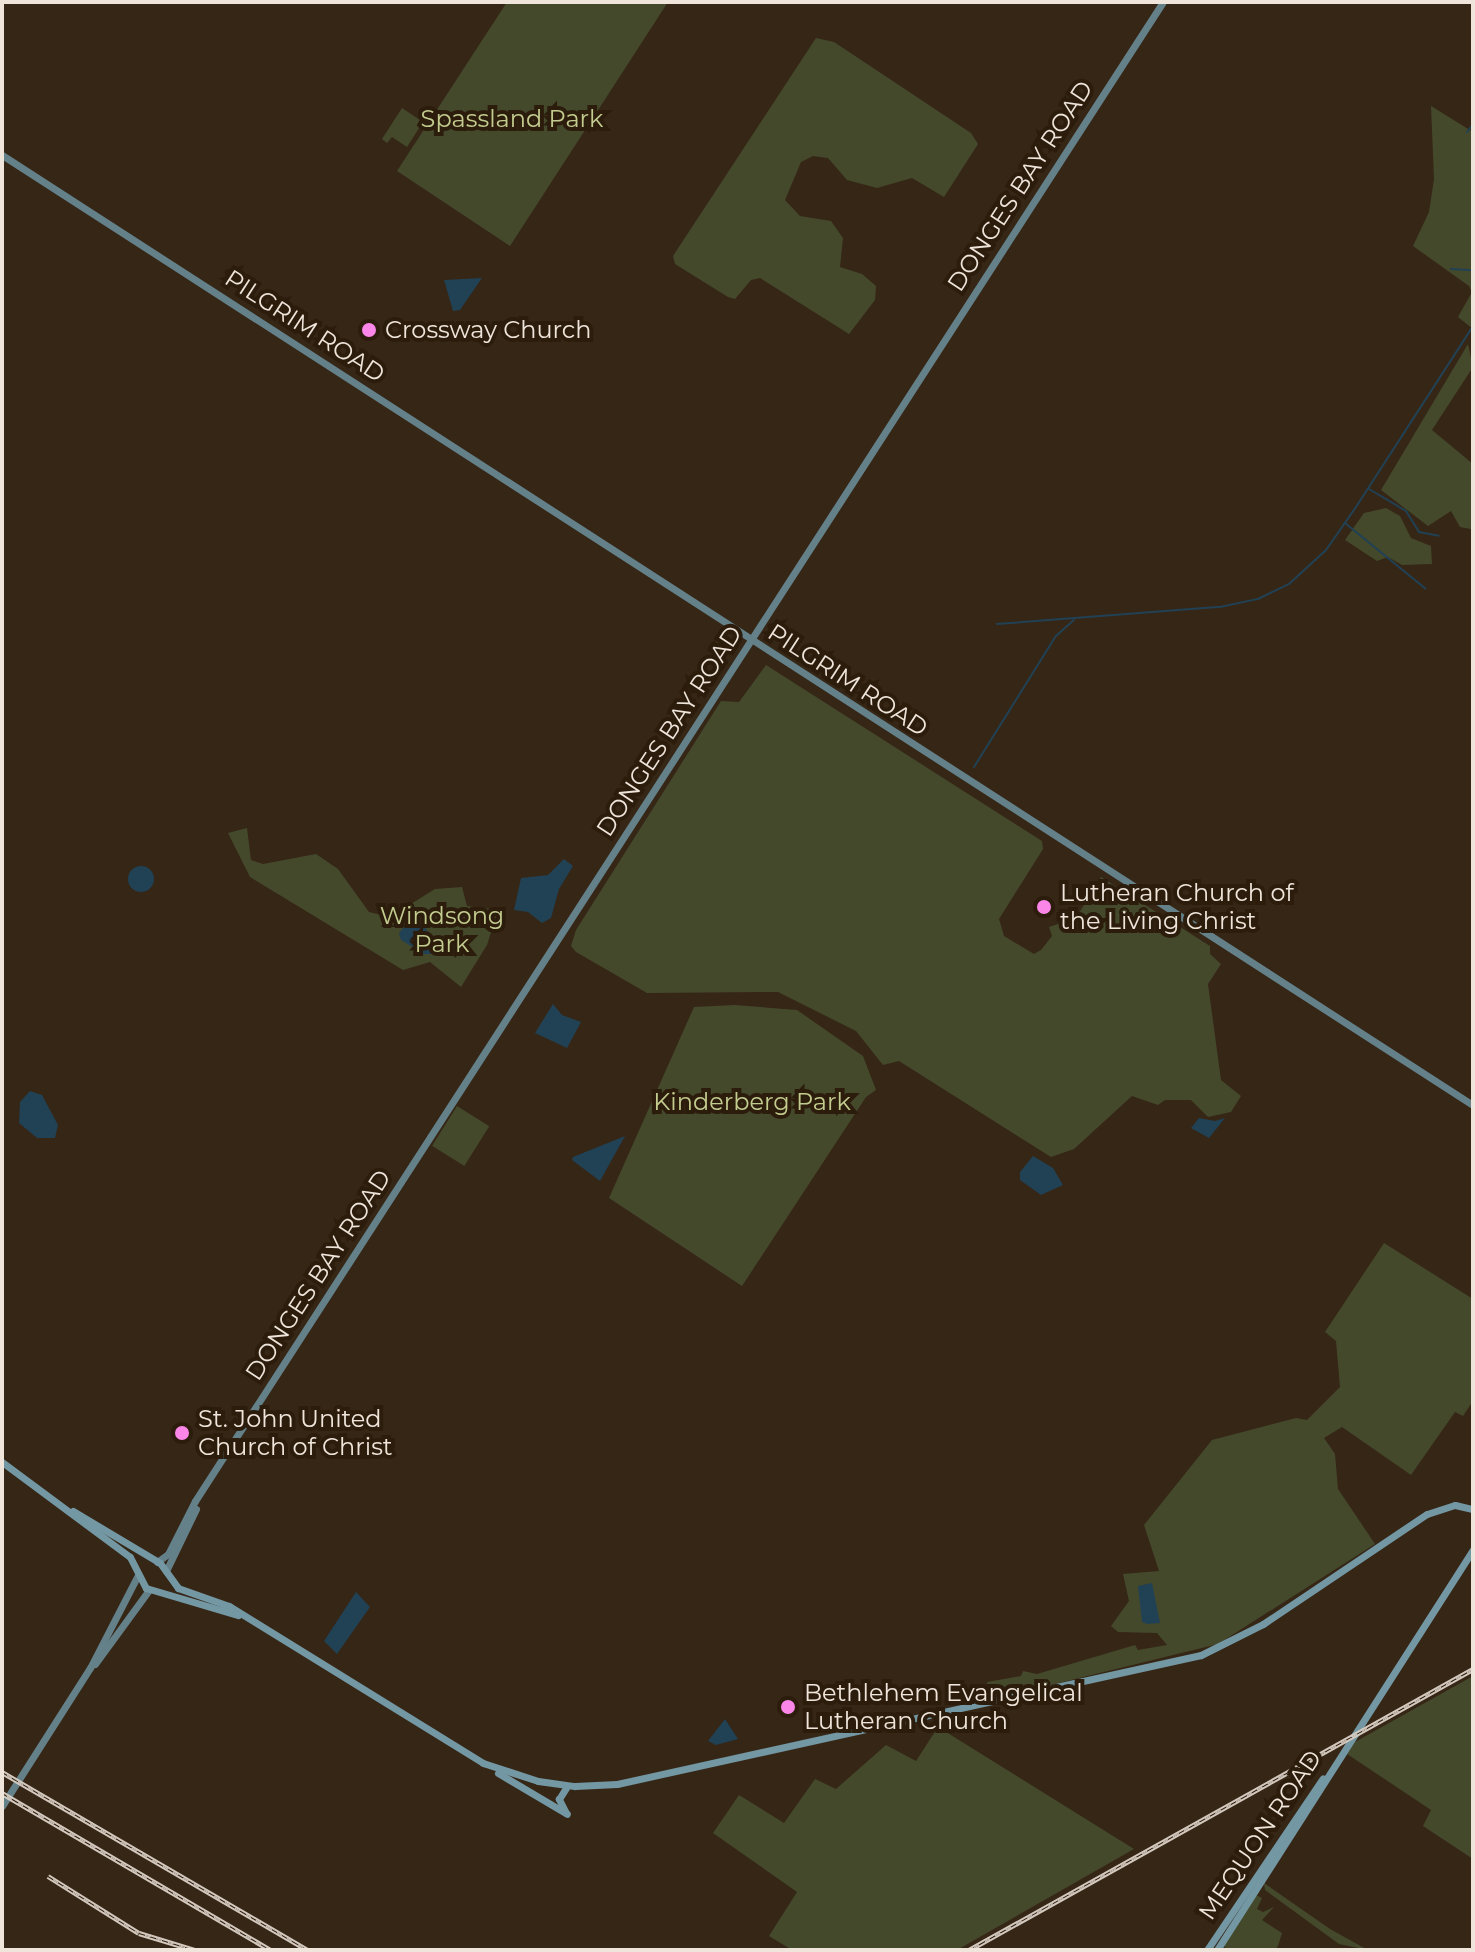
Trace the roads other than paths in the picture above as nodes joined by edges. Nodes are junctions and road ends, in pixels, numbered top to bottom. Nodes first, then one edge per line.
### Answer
1 (1163, 2) edge
2 (2, 155) edge
3 (750, 640) junction
4 (1473, 1105) edge
5 (2, 1462) edge
6 (209, 1482) junction
7 (1473, 1509) edge
8 (73, 1511) junction
9 (1473, 1549) edge
10 (154, 1562) junction
11 (139, 1573) junction
12 (167, 1574) junction
13 (151, 1590) junction
14 (252, 1620) junction
15 (90, 1668) junction
16 (1348, 1744) junction
17 (483, 1763) junction
18 (568, 1786) junction
19 (2, 1806) edge
20 (1207, 1950) edge
21 (1217, 1950) edge

1 - 3 street, DONGES BAY ROAD
2 - 3 street, PILGRIM ROAD
3 - 4 street, PILGRIM ROAD
3 - 6 street, DONGES BAY ROAD
5 - 8 main road
6 - 10 street, DONGES BAY ROAD
6 - 12 street, DONGES BAY ROAD
7 - 18 main road
8 - 10 main road
8 - 11 main road
9 - 16 main road, MEQUON ROAD
10 - 11 main road
10 - 12 main road
11 - 13 main road
11 - 15 street
12 - 13 main road
12 - 14 main road
13 - 14 main road
13 - 15 street
14 - 17 main road
15 - 19 street
16 - 20 main road, MEQUON ROAD
16 - 21 main road, MEQUON ROAD
17 - 18 main road
17 - 18 main road

